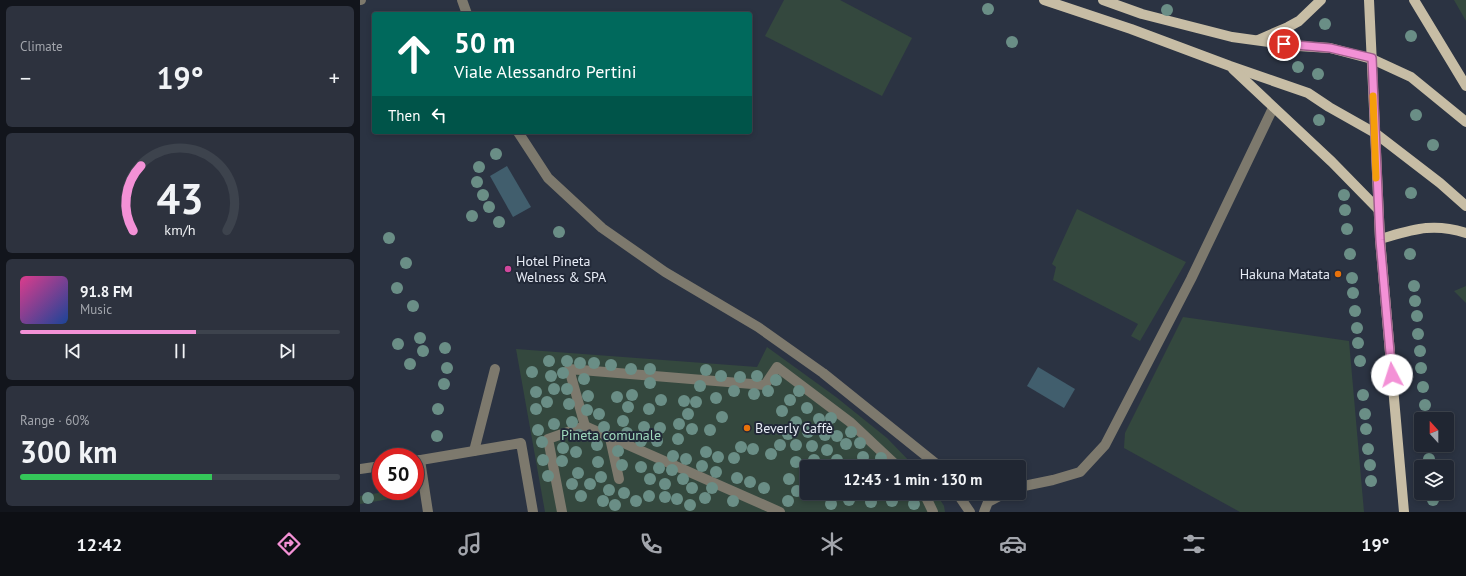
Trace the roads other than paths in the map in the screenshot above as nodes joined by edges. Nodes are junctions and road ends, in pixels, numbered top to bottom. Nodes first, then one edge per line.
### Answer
1 (462, 0) edge
2 (1044, 0) edge
3 (1103, 0) edge
4 (1321, 0) edge
5 (1369, 0) edge
6 (1414, 0) edge
7 (466, 12) edge
8 (1256, 40) junction
9 (1372, 58) junction
10 (1230, 66) junction
11 (1466, 86) edge
12 (1273, 108) junction
13 (1466, 122) edge
14 (1374, 133) junction
15 (519, 134) edge
16 (1466, 206) edge
17 (1378, 209) junction
18 (1466, 233) edge
19 (1380, 240) junction
20 (495, 369) dead end
21 (585, 426) junction
22 (610, 438) junction
23 (474, 451) junction
24 (424, 459) edge
25 (891, 460) edge
26 (931, 460) edge
27 (372, 467) edge
28 (360, 469) edge
29 (619, 479) dead end
30 (1026, 486) edge
31 (424, 493) edge
32 (927, 500) edge
33 (962, 500) edge
34 (992, 500) edge
35 (428, 512) edge
36 (533, 512) edge
37 (562, 512) edge
38 (780, 512) edge
39 (933, 512) edge
40 (970, 512) edge
41 (984, 512) edge
42 (1404, 512) edge

1 - 7 street
2 - 10 main road
3 - 8 main road
4 - 8 main road
5 - 9 main road
6 - 11 main road
8 - 9 main road
9 - 13 main road
9 - 14 main road
10 - 12 main road
10 - 14 main road
12 - 17 main road
12 - 30 street
14 - 16 main road
14 - 17 main road
15 - 26 street
17 - 19 main road
18 - 19 main road
19 - 42 main road
20 - 23 street
21 - 22 street
21 - 25 street
21 - 37 street
22 - 29 street
22 - 38 street
23 - 24 street
23 - 36 street
27 - 28 street
31 - 35 street
32 - 39 street
33 - 40 street
34 - 41 street

